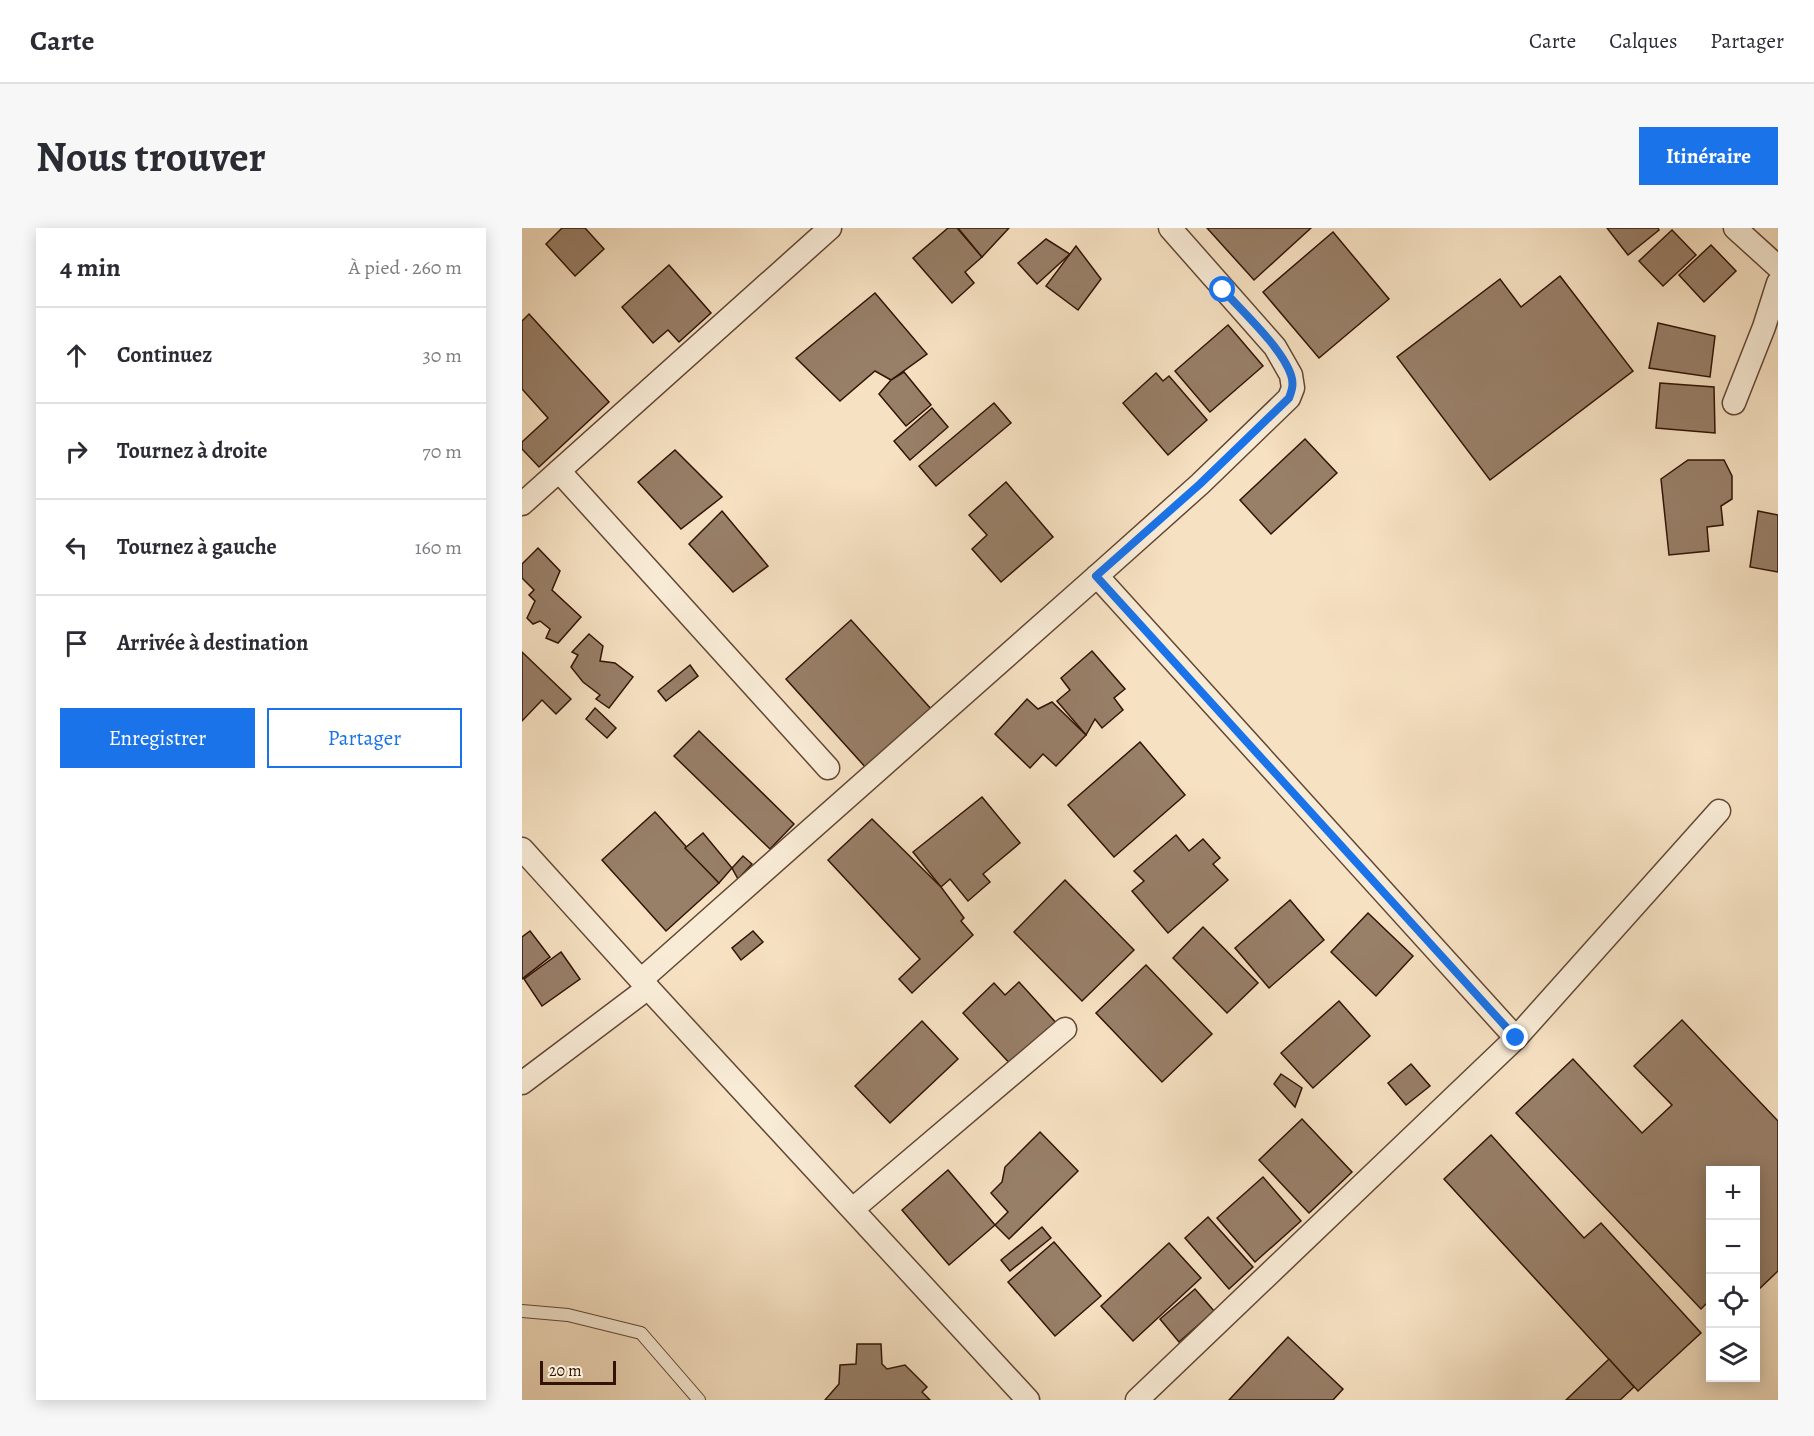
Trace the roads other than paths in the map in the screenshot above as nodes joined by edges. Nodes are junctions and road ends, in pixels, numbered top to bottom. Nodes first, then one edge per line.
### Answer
1 (830, 228) edge
2 (1170, 228) edge
3 (1735, 228) edge
4 (1778, 267) edge
5 (1778, 283) edge
6 (1734, 403) dead end
7 (559, 471) junction
8 (522, 504) edge
9 (1096, 576) junction
10 (828, 768) dead end
11 (1719, 811) dead end
12 (522, 849) edge
13 (644, 984) junction
14 (1065, 1029) dead end
15 (1516, 1038) junction
16 (522, 1083) edge
17 (853, 1209) junction
18 (522, 1311) edge
19 (699, 1400) edge
20 (1028, 1400) edge
21 (1137, 1400) edge

1 - 7 street
2 - 9 street
3 - 4 street
5 - 6 street
7 - 8 street
7 - 10 street
9 - 13 street
9 - 15 street
11 - 15 street
12 - 13 street
13 - 16 street
13 - 17 street
14 - 17 street
15 - 21 street
17 - 20 street
18 - 19 lane

